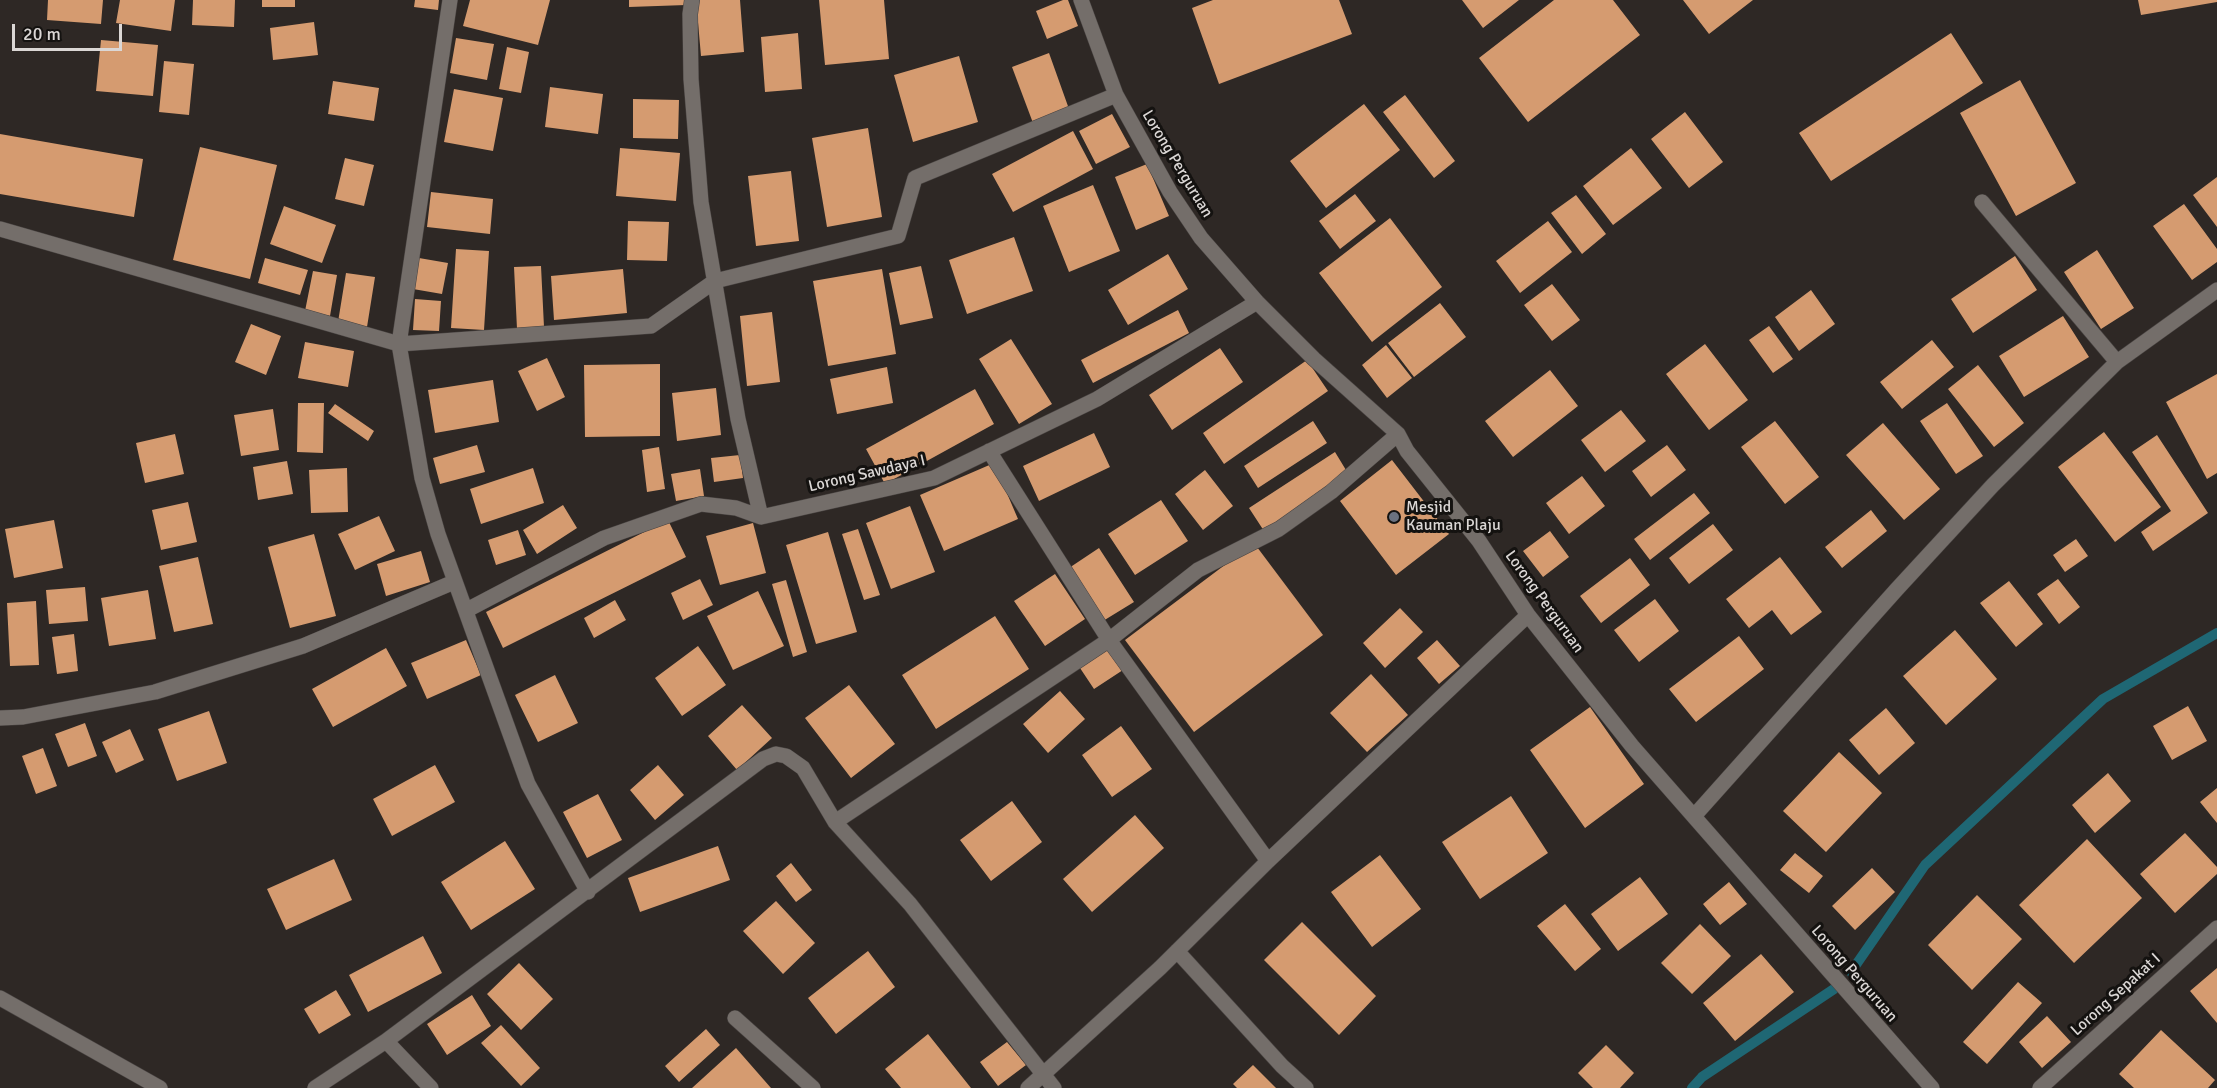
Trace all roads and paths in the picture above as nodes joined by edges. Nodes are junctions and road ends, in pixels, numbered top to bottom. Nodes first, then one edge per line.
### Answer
1 (450, 0) edge
2 (692, 0) edge
3 (1081, 0) edge
4 (1116, 95) junction
5 (1982, 202) dead end
6 (0, 229) edge
7 (715, 281) junction
8 (2217, 290) edge
9 (1257, 302) junction
10 (399, 344) junction
11 (2117, 362) junction
12 (1398, 434) junction
13 (989, 451) junction
14 (761, 517) junction
15 (454, 582) junction
16 (467, 610) junction
17 (1528, 615) junction
18 (1109, 639) junction
19 (0, 718) edge
20 (1695, 815) junction
21 (835, 822) junction
22 (1268, 861) junction
23 (588, 892) junction
24 (2217, 928) edge
25 (1177, 951) junction
26 (0, 998) edge
27 (735, 1018) dead end
28 (386, 1041) junction
29 (1043, 1074) junction
30 (160, 1088) edge
31 (315, 1088) edge
32 (431, 1088) edge
33 (813, 1088) edge
34 (1028, 1088) edge
35 (1054, 1088) edge
36 (1306, 1088) edge
37 (1932, 1088) edge
38 (2040, 1088) edge

1 - 10 street
2 - 7 street
3 - 4 street, Lorong Perguruan
4 - 7 street
4 - 9 street, Lorong Perguruan
5 - 11 street
6 - 10 street
7 - 10 street
7 - 14 street
8 - 11 street
9 - 12 street, Lorong Perguruan
9 - 13 street, Lorong Sawdaya I
10 - 15 street
11 - 20 street
12 - 17 street, Lorong Perguruan
12 - 18 street
13 - 14 street, Lorong Sawdaya I
13 - 18 street
14 - 16 street
15 - 16 street
15 - 19 street
16 - 23 street
17 - 20 street, Lorong Perguruan
17 - 22 street
18 - 21 street
18 - 22 street
20 - 37 street, Lorong Perguruan
21 - 23 street
21 - 29 street
22 - 25 street
23 - 28 street
24 - 38 street, Lorong Sepakat I
25 - 29 street
25 - 36 street
26 - 30 street
27 - 33 street
28 - 31 street
28 - 32 street
29 - 34 street
29 - 35 street

